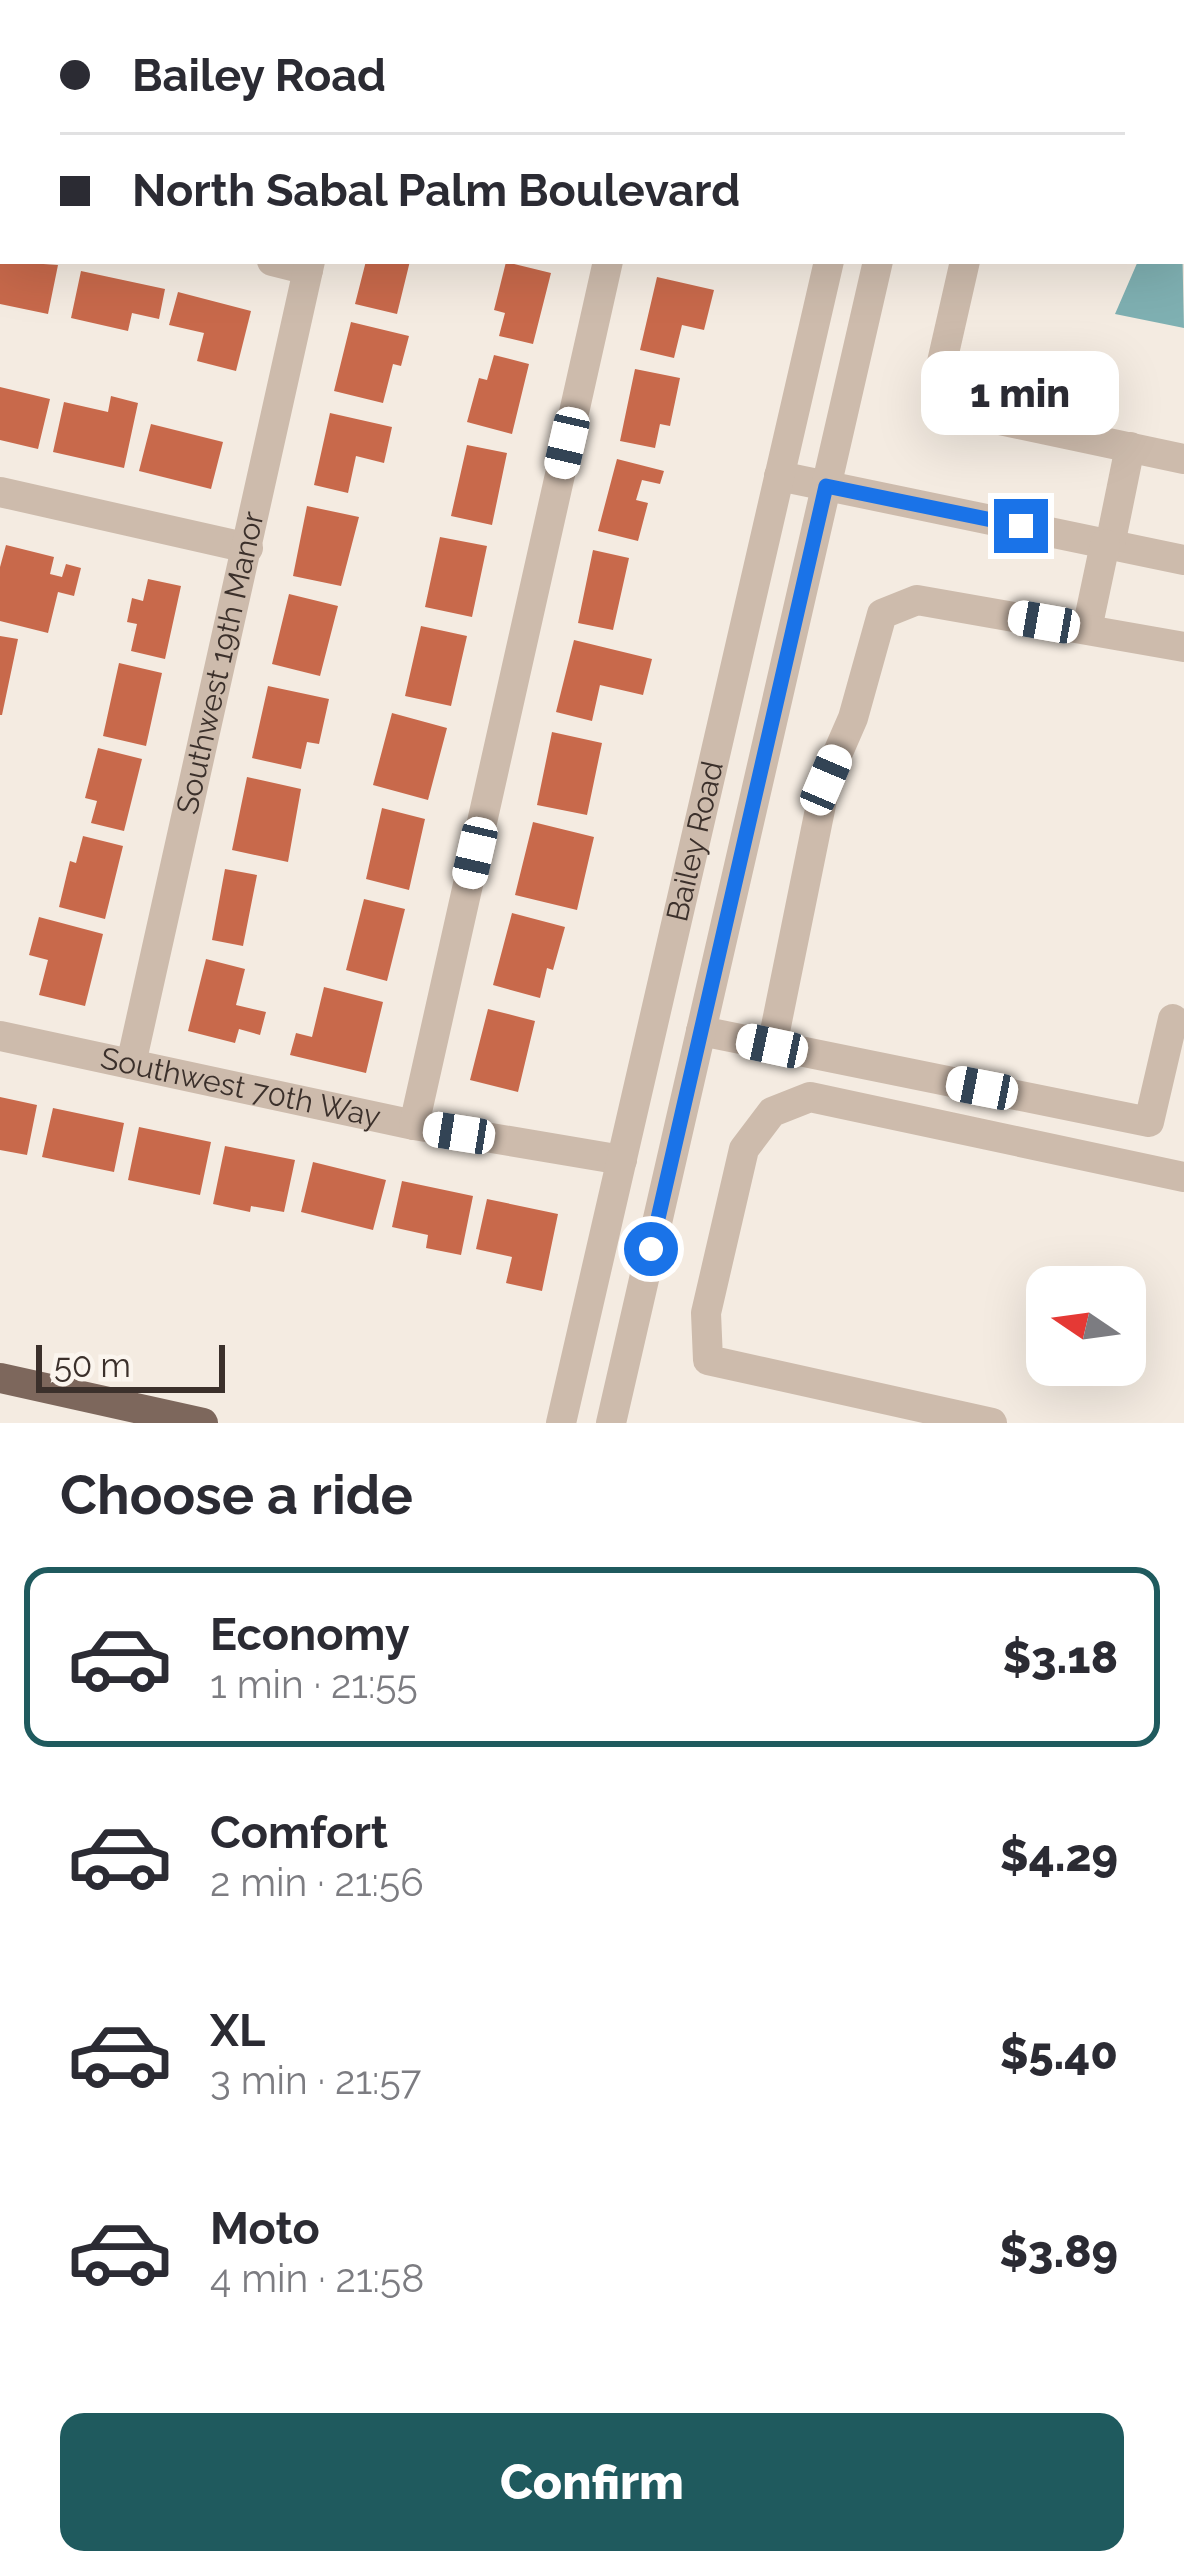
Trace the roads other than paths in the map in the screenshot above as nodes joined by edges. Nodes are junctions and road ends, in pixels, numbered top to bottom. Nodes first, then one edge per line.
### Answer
1 (607, 264) edge
2 (828, 264) edge
3 (877, 264) edge
4 (964, 264) edge
5 (309, 266) edge
6 (1130, 447) junction
7 (1184, 458) edge
8 (779, 476) junction
9 (826, 486) junction
10 (0, 492) edge
11 (1107, 545) junction
12 (248, 548) junction
13 (1184, 560) edge
14 (1087, 629) junction
15 (1184, 647) edge
16 (1173, 1018) dead end
17 (701, 1031) junction
18 (0, 1036) edge
19 (772, 1046) junction
20 (131, 1064) junction
21 (414, 1126) junction
22 (622, 1160) junction
23 (1184, 1177) edge
24 (0, 1378) edge
25 (975, 1421) edge
26 (202, 1423) edge
27 (561, 1423) edge
28 (611, 1423) edge

1 - 21 street
2 - 8 street, Bailey Road
3 - 9 street, Bailey Road
4 - 6 street
5 - 12 street, Southwest 19th Manor
6 - 7 street
6 - 11 street
8 - 9 street
8 - 22 street, Bailey Road
9 - 11 street
9 - 17 street, Bailey Road
10 - 12 street
11 - 13 street
11 - 14 street
12 - 20 street, Southwest 19th Manor
14 - 15 street
14 - 19 street
16 - 19 street
17 - 19 street
17 - 28 street, Bailey Road
18 - 20 street, Southwest 70th Way
20 - 21 street, Southwest 70th Way
21 - 22 street, Southwest 70th Way
22 - 27 street, Bailey Road
23 - 25 street
24 - 26 main road

